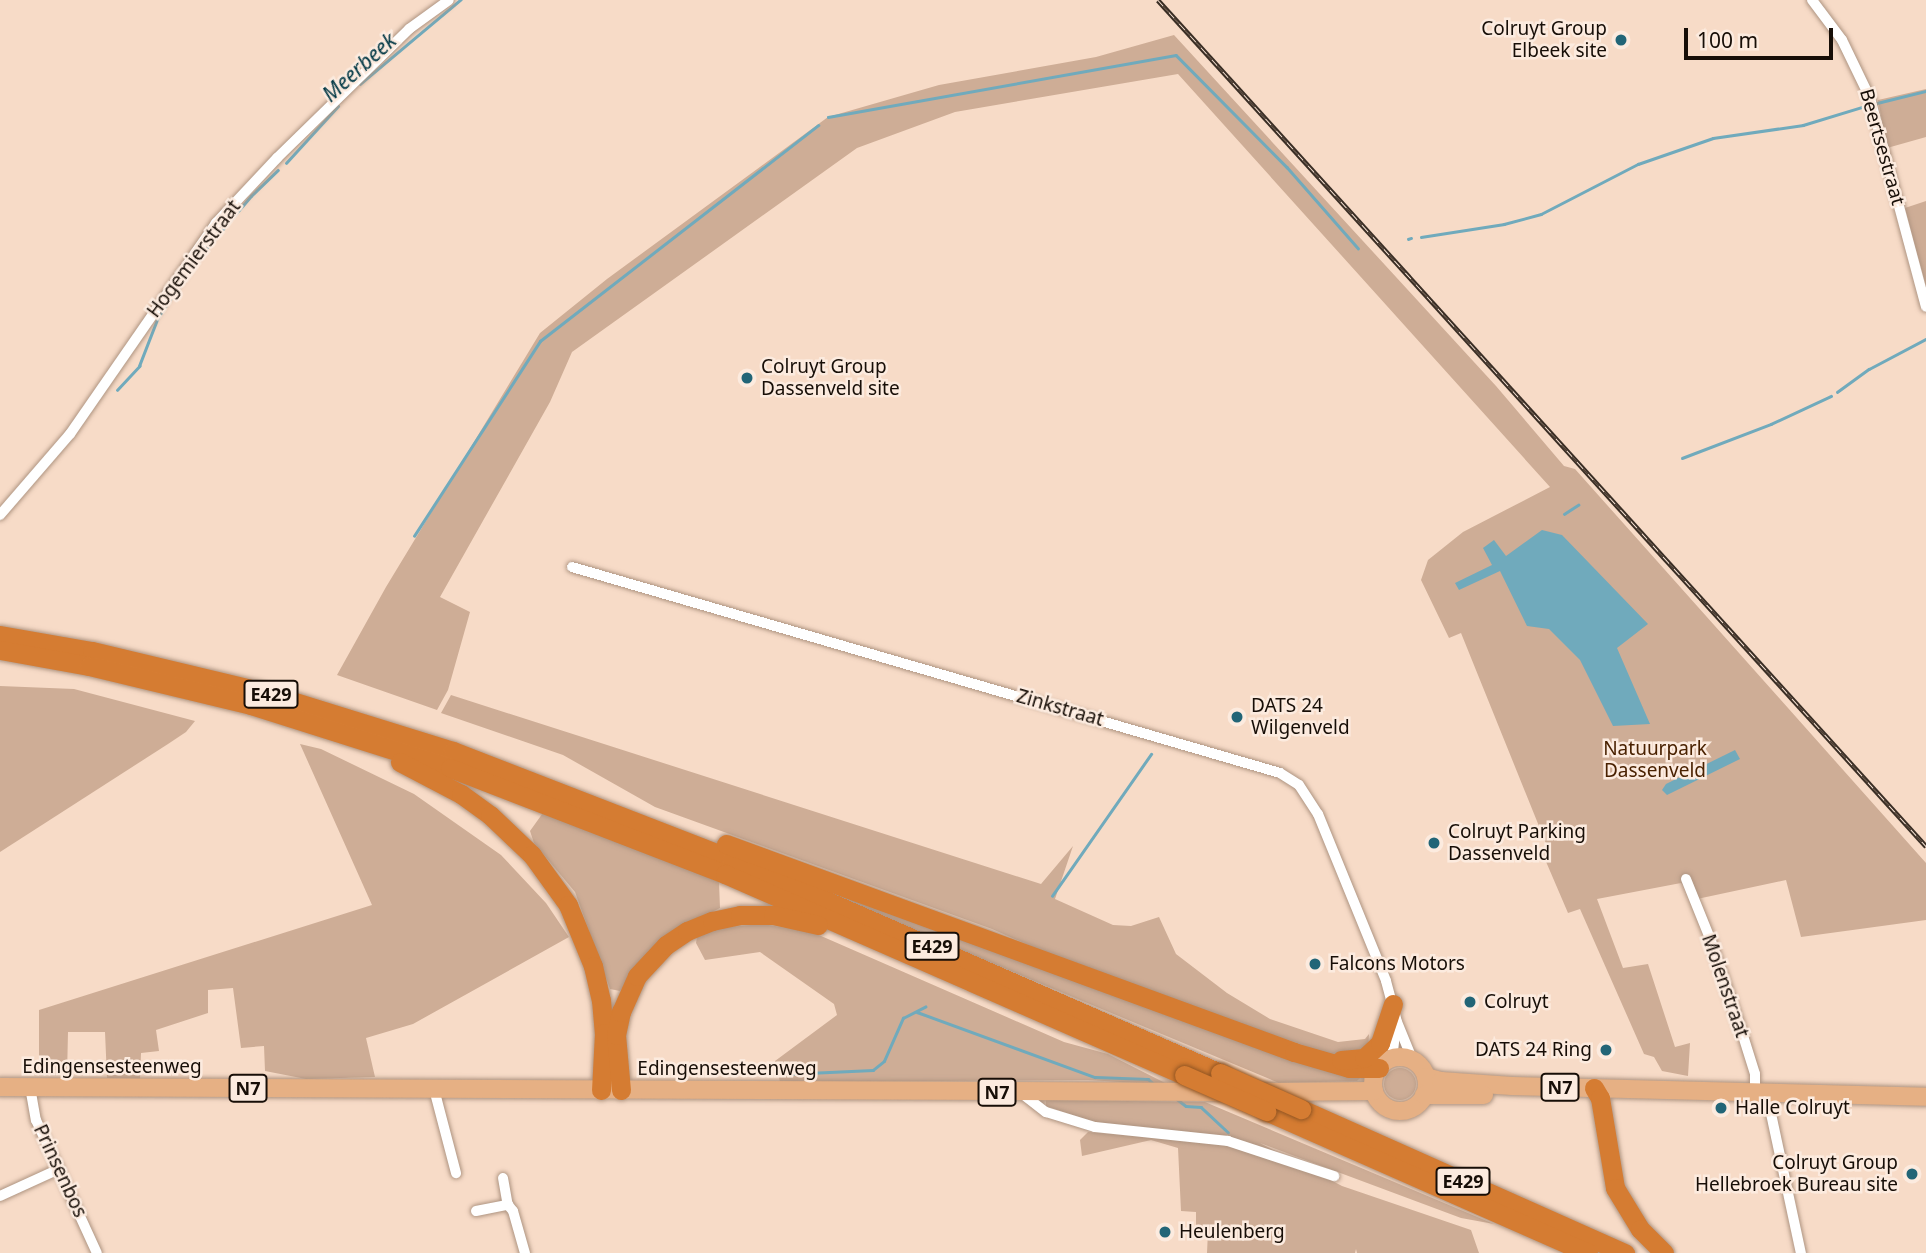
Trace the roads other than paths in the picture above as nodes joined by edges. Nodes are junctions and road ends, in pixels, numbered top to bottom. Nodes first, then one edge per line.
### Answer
1 (449, 0) edge
2 (1812, 0) edge
3 (1926, 307) edge
4 (0, 515) edge
5 (572, 567) dead end
6 (0, 635) edge
7 (0, 650) edge
8 (356, 737) junction
9 (644, 823) junction
10 (1685, 880) dead end
11 (863, 934) junction
12 (1395, 1013) junction
13 (1324, 1060) junction
14 (1413, 1061) junction
15 (1385, 1063) junction
16 (1426, 1077) junction
17 (0, 1087) edge
18 (30, 1087) junction
19 (434, 1089) junction
20 (611, 1090) junction
21 (1374, 1091) junction
22 (1020, 1092) junction
23 (1761, 1094) junction
24 (1424, 1095) junction
25 (1603, 1095) junction
26 (1926, 1097) edge
27 (59, 1169) junction
28 (456, 1173) dead end
29 (1334, 1176) dead end
30 (503, 1178) dead end
31 (0, 1196) edge
32 (508, 1205) junction
33 (476, 1211) dead end
34 (97, 1253) edge
35 (525, 1253) edge
36 (1588, 1253) edge
37 (1625, 1253) edge
38 (1664, 1253) edge
39 (1801, 1253) edge

1 - 4 street, Hogemierstraat
2 - 3 street, Beertsestraat
5 - 12 street, Zinkstraat
6 - 9 highway, E429
7 - 8 highway, E429
8 - 11 highway, E429
8 - 20 highway
9 - 13 highway
9 - 37 highway, E429, bridge
10 - 23 street, Molenstraat
11 - 20 highway
11 - 36 highway, E429, bridge
12 - 13 highway
12 - 14 street, Zinkstraat
12 - 15 street, Zinkstraat
13 - 15 highway
14 - 15 main road
14 - 16 main road
15 - 21 main road
16 - 24 main road
16 - 25 main road, N7
17 - 18 main road, Edingensesteenweg / N7
18 - 19 main road, Edingensesteenweg / N7
18 - 27 street, Prinsenbos
19 - 20 main road, Edingensesteenweg / N7
19 - 28 street
20 - 22 main road, Edingensesteenweg / N7
21 - 22 main road, Edingensesteenweg / N7
21 - 24 main road, N7
22 - 29 street
23 - 25 main road, N7
23 - 26 main road, N7
23 - 39 street, Molenstraat
24 - 25 main road, N7
25 - 38 highway
27 - 31 street
27 - 34 street, Prinsenbos
30 - 32 street
32 - 33 street
32 - 35 street

